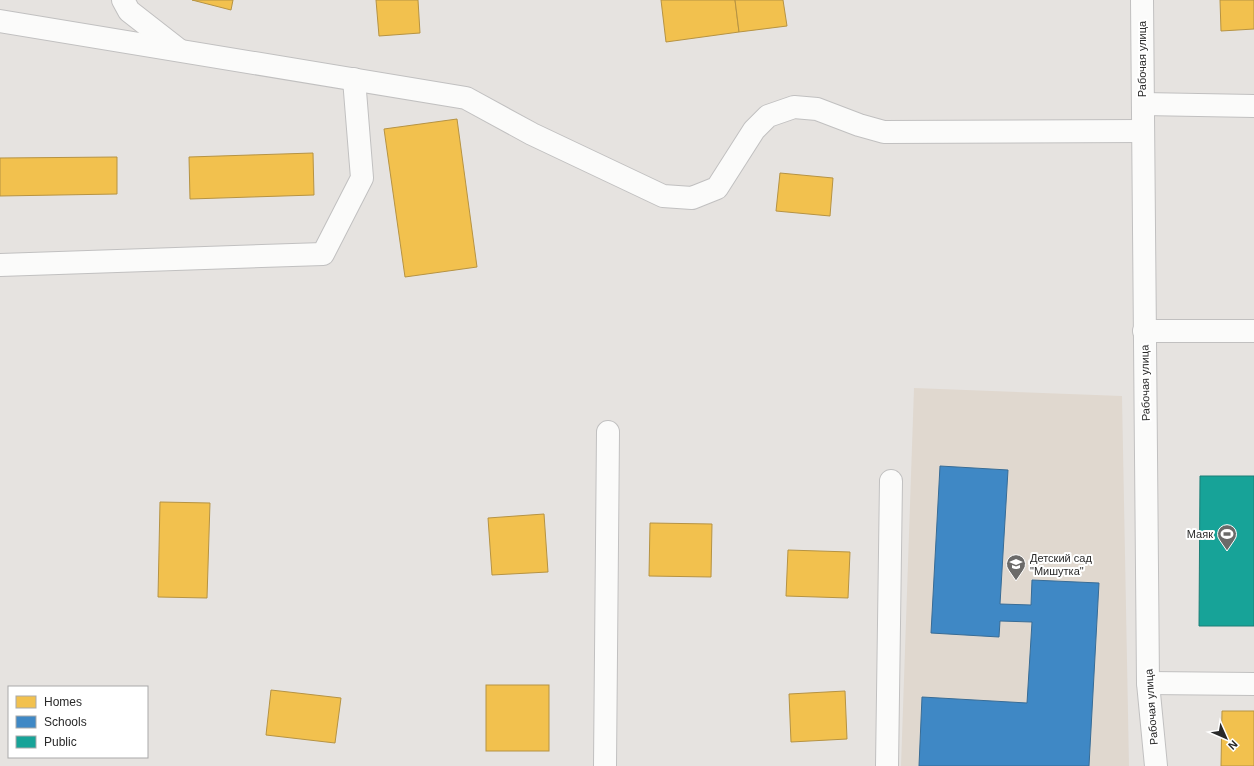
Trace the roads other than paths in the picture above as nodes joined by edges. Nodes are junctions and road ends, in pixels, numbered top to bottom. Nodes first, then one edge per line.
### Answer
1 (123, 0) edge
2 (1142, 0) edge
3 (0, 21) edge
4 (182, 52) junction
5 (354, 79) junction
6 (1143, 104) junction
7 (1254, 106) edge
8 (1143, 131) junction
9 (0, 265) edge
10 (1144, 330) junction
11 (1254, 331) edge
12 (608, 432) dead end
13 (891, 482) dead end
14 (1148, 683) junction
15 (1254, 684) edge
16 (605, 766) edge
17 (888, 766) edge
18 (1156, 766) edge

1 - 4 street
2 - 6 street, Рабочая улица
3 - 4 street
4 - 5 street
5 - 8 street
5 - 9 street
6 - 7 street
6 - 8 street, Рабочая улица
8 - 10 street, Рабочая улица
10 - 11 street
10 - 14 street, Рабочая улица
12 - 16 street
13 - 17 street
14 - 15 street
14 - 18 street, Рабочая улица

